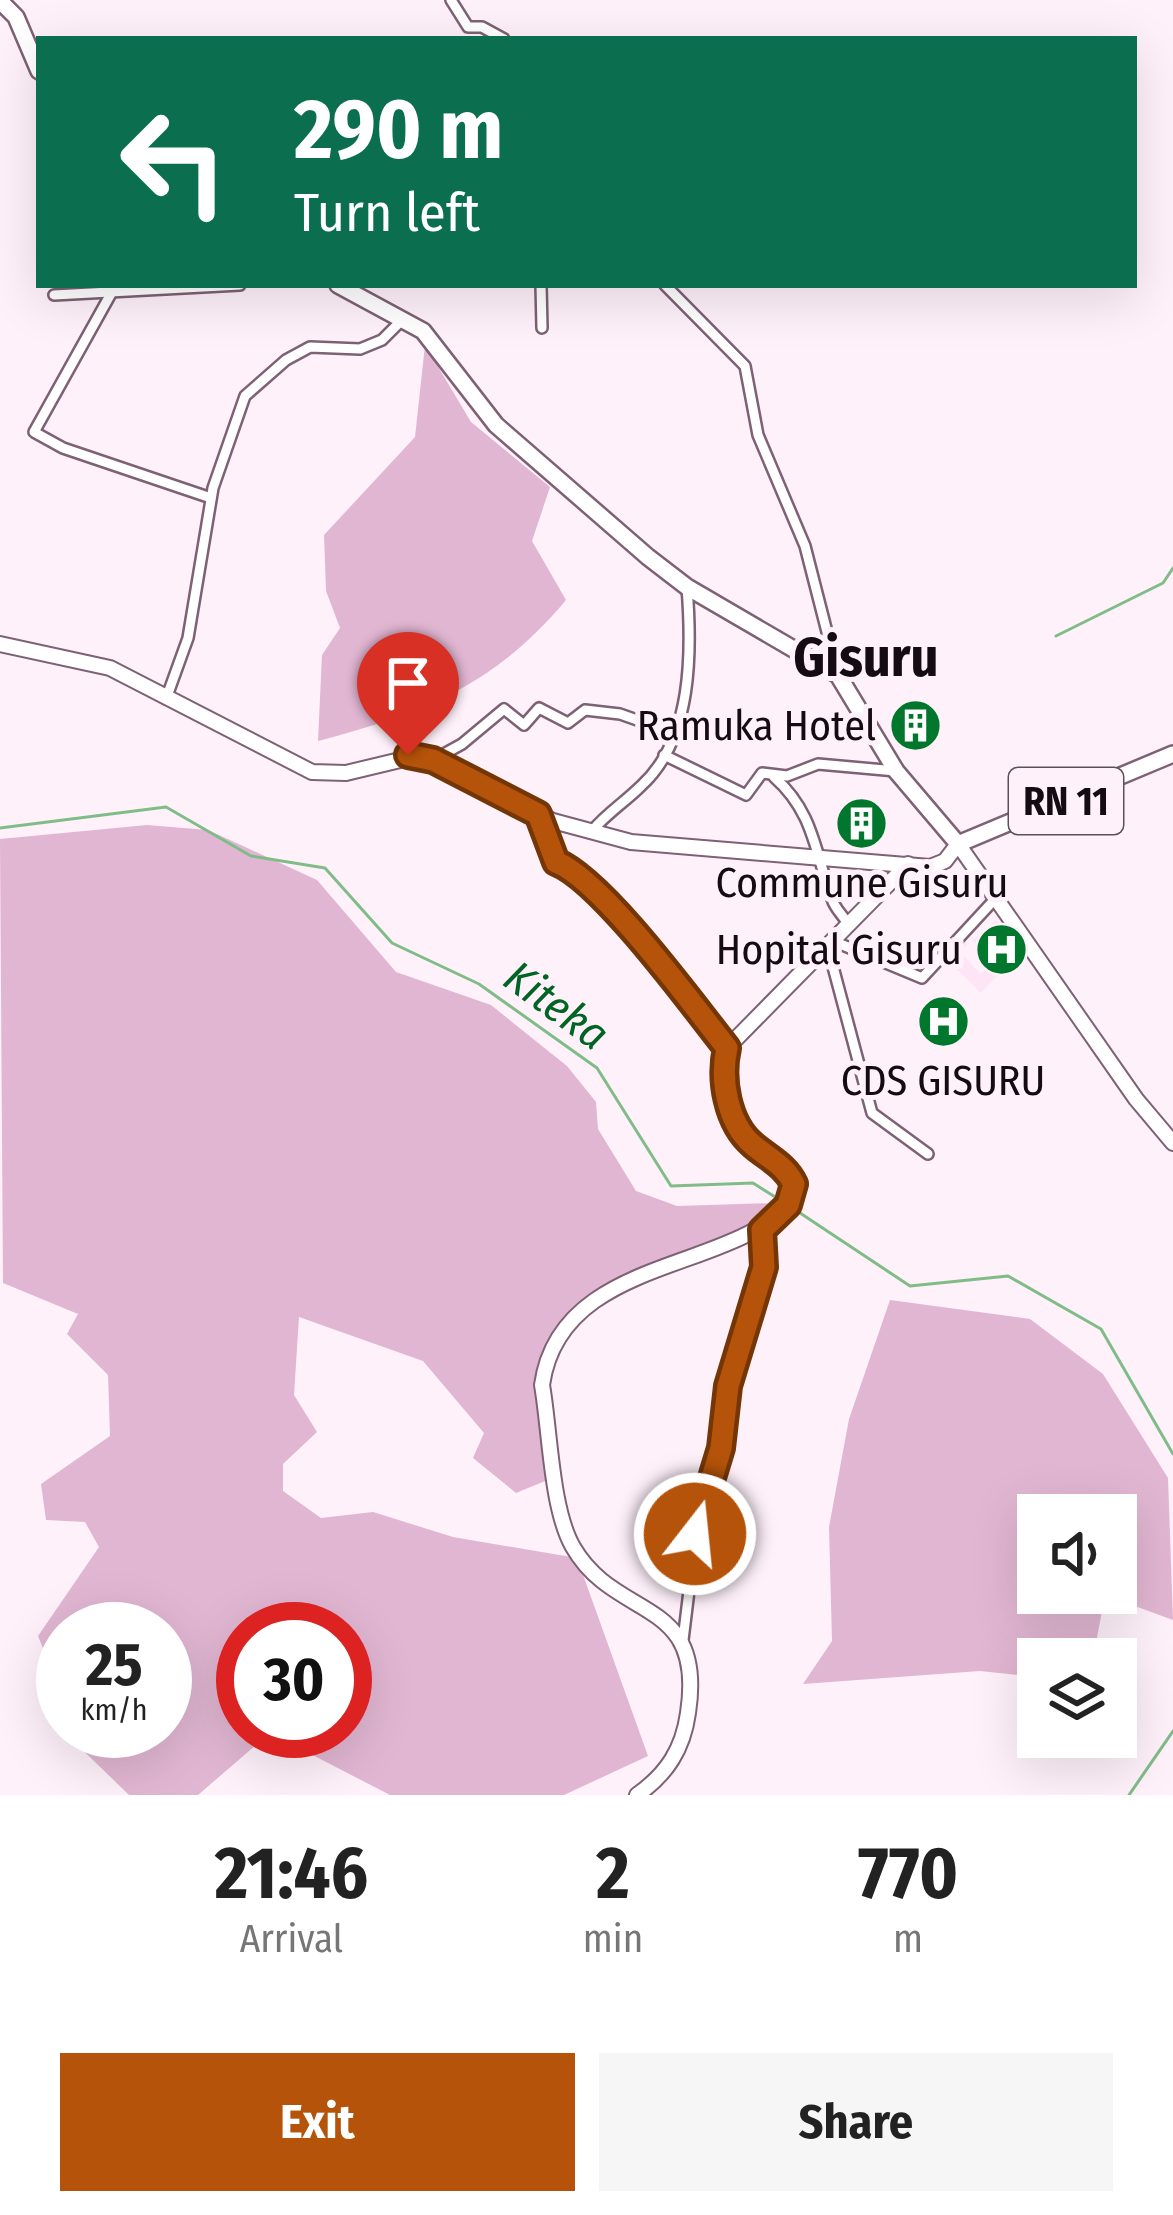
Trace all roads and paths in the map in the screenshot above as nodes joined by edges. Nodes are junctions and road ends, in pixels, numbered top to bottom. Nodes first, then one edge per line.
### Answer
1 (451, 0) edge
2 (0, 1) edge
3 (498, 36) edge
4 (36, 64) edge
5 (164, 288) edge
6 (343, 288) edge
7 (542, 288) edge
8 (668, 288) edge
9 (113, 290) junction
10 (54, 295) dead end
11 (401, 321) junction
12 (542, 328) dead end
13 (211, 498) junction
14 (687, 587) junction
15 (0, 644) edge
16 (838, 675) junction
17 (166, 699) junction
18 (674, 733) junction
19 (1173, 754) edge
20 (664, 755) junction
21 (433, 760) junction
22 (896, 771) junction
23 (767, 772) junction
24 (538, 814) junction
25 (592, 830) junction
26 (958, 844) junction
27 (823, 855) junction
28 (908, 864) junction
29 (995, 899) junction
30 (847, 923) junction
31 (830, 945) junction
32 (727, 1048) junction
33 (1173, 1143) edge
34 (928, 1154) dead end
35 (762, 1230) junction
36 (683, 1640) junction
37 (637, 1795) edge

1 - 3 street
2 - 4 main road
5 - 9 street
6 - 11 main road
7 - 12 street
8 - 16 street
9 - 10 street
9 - 13 street
11 - 13 street
11 - 14 main road
13 - 17 street
14 - 16 main road
14 - 18 street
15 - 17 main road
16 - 22 main road
17 - 21 main road
18 - 20 street
18 - 21 street
19 - 26 main road, RN 11
20 - 23 street
20 - 25 street
21 - 24 main road
22 - 23 street
22 - 26 main road
23 - 27 street
24 - 25 main road
24 - 32 street
25 - 27 main road
26 - 28 main road
26 - 29 main road
27 - 28 main road
27 - 30 street
28 - 30 main road
29 - 31 street
29 - 33 main road
30 - 31 main road
31 - 32 main road
31 - 34 street
32 - 35 main road
35 - 36 street
35 - 36 main road
36 - 37 main road

